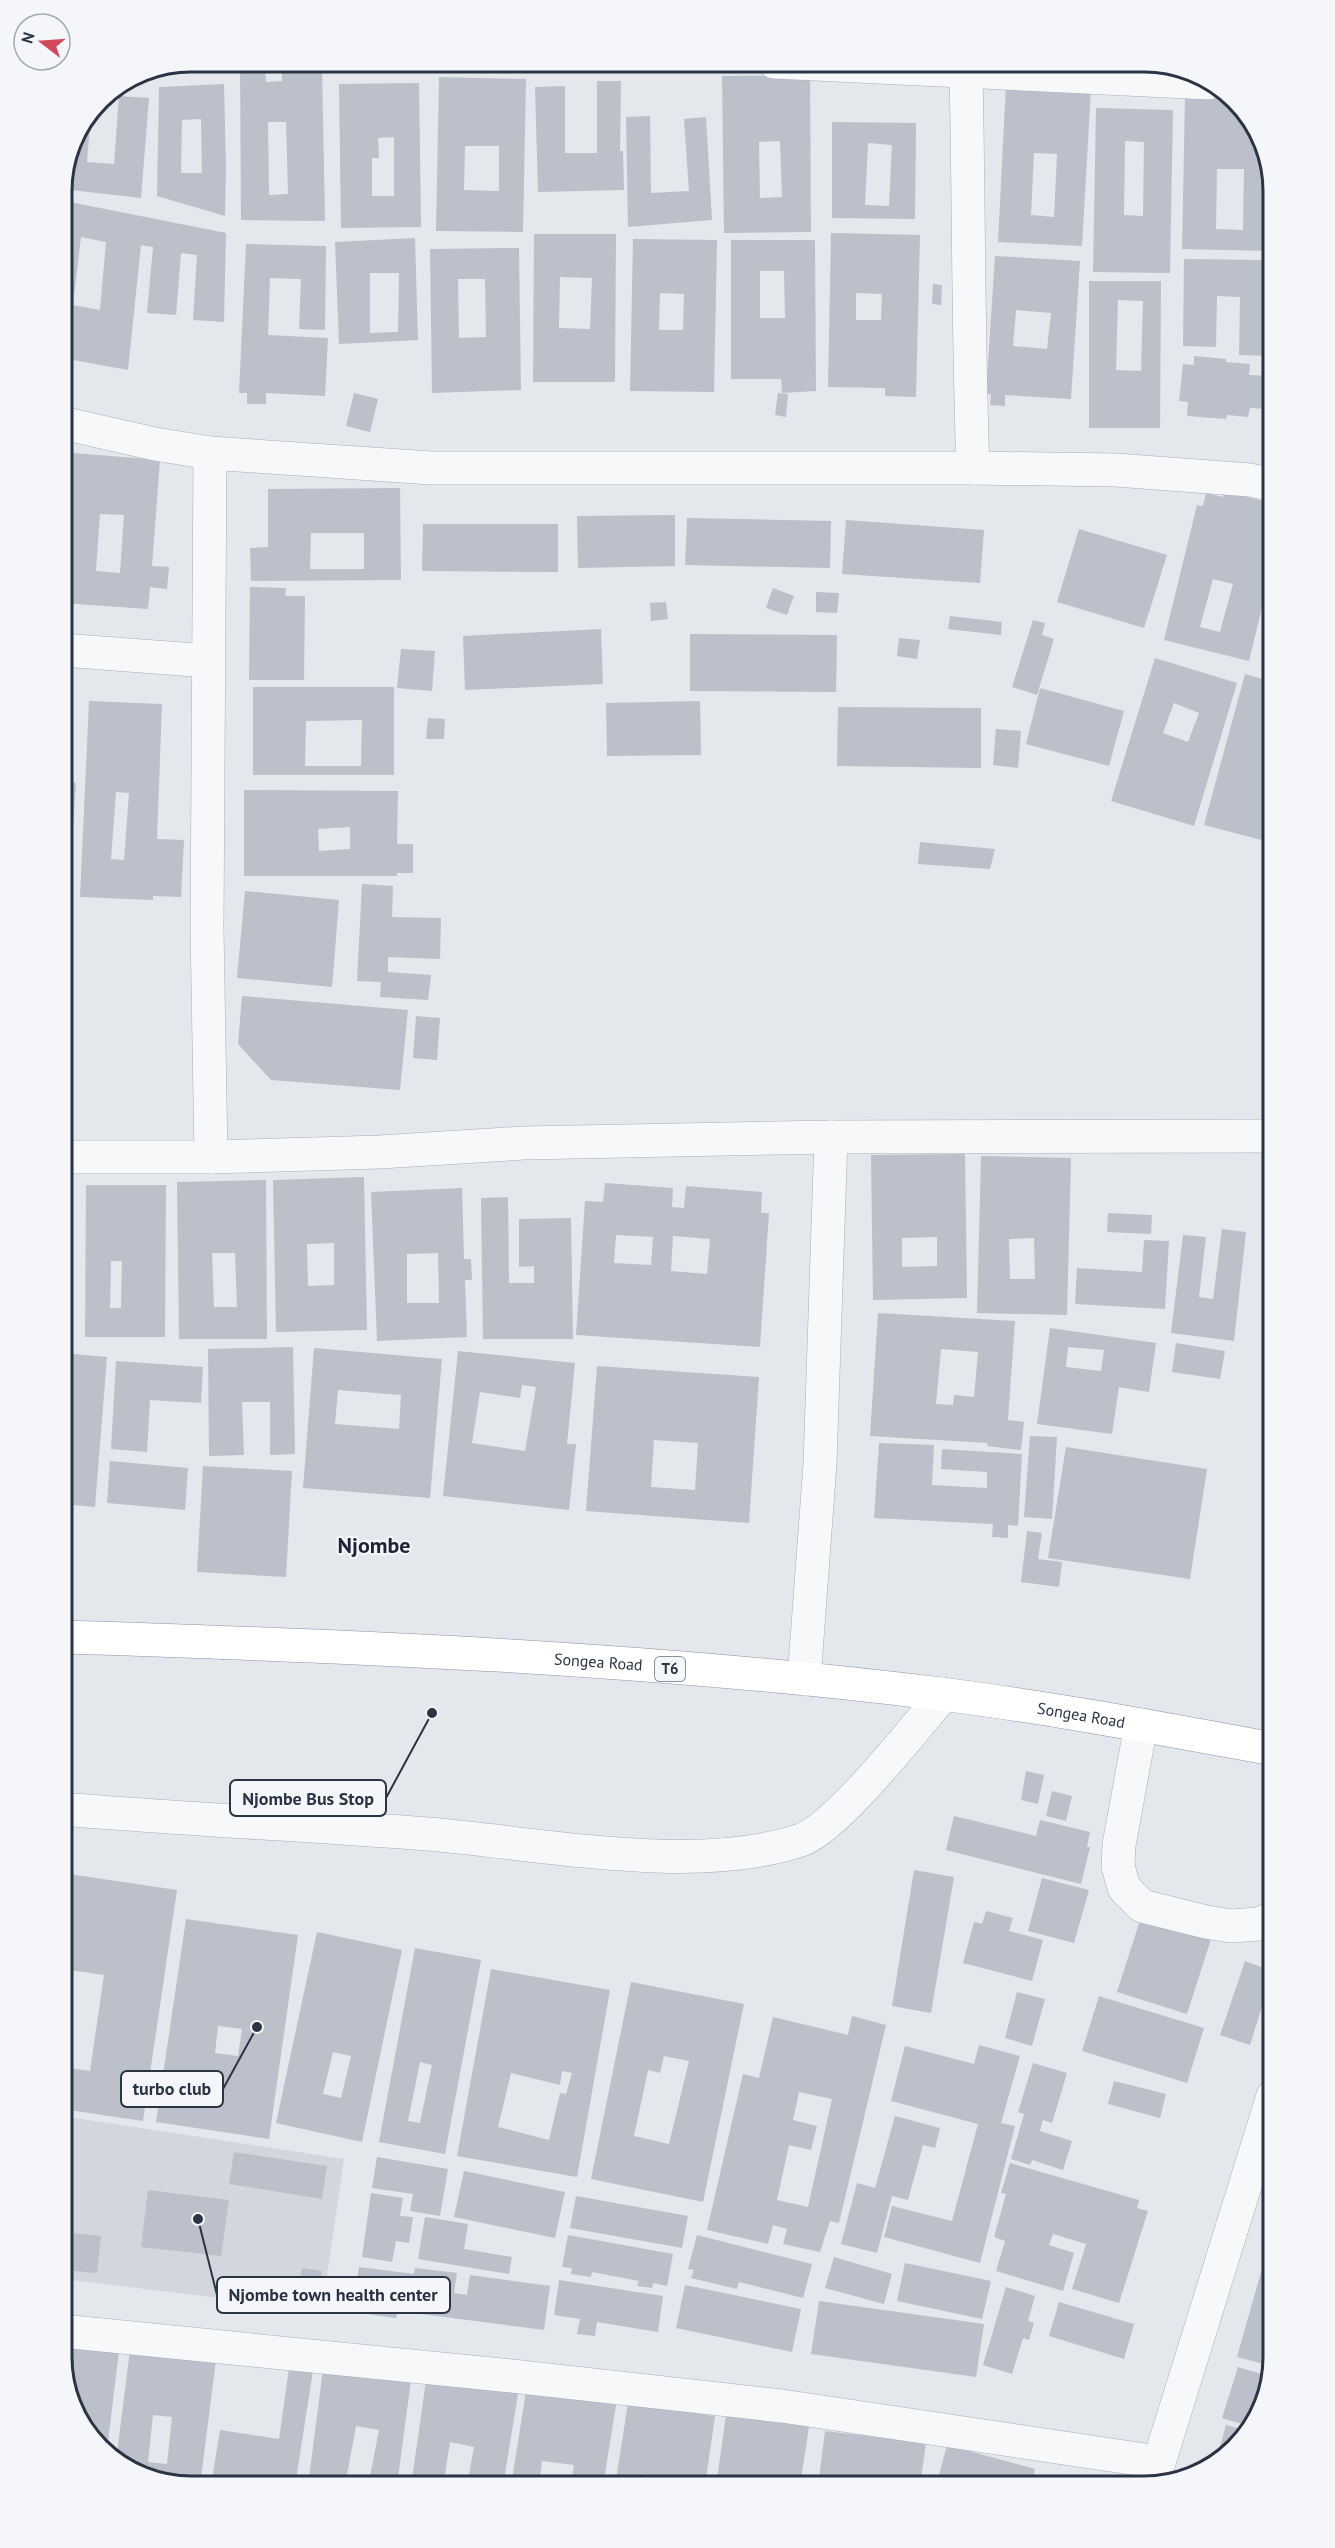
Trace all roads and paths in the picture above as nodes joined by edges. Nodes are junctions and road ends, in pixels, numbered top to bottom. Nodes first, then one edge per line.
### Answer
1 (966, 72) joint
2 (1193, 82) edge
3 (72, 425) edge
4 (210, 453) junction
5 (972, 468) junction
6 (1263, 483) edge
7 (72, 651) edge
8 (208, 661) junction
9 (1263, 1136) edge
10 (831, 1137) junction
11 (72, 1157) edge
12 (211, 1157) junction
13 (72, 1637) edge
14 (804, 1679) junction
15 (944, 1694) junction
16 (1141, 1725) junction
17 (1263, 1747) edge
18 (72, 1810) edge
19 (1263, 1922) edge
20 (1263, 2131) edge
21 (72, 2332) edge
22 (1155, 2474) edge

1 - 2 street
1 - 5 street
3 - 4 street
4 - 5 street
4 - 8 street
5 - 6 street
7 - 8 street
8 - 12 street
9 - 10 street
10 - 12 street
10 - 14 street
11 - 12 street
13 - 14 highway, Songea Road / T6
14 - 15 highway, Songea Road / T6
15 - 16 highway, Songea Road / T6
15 - 18 street
16 - 17 highway, Songea Road / T6
16 - 19 street
20 - 22 street
21 - 22 street

